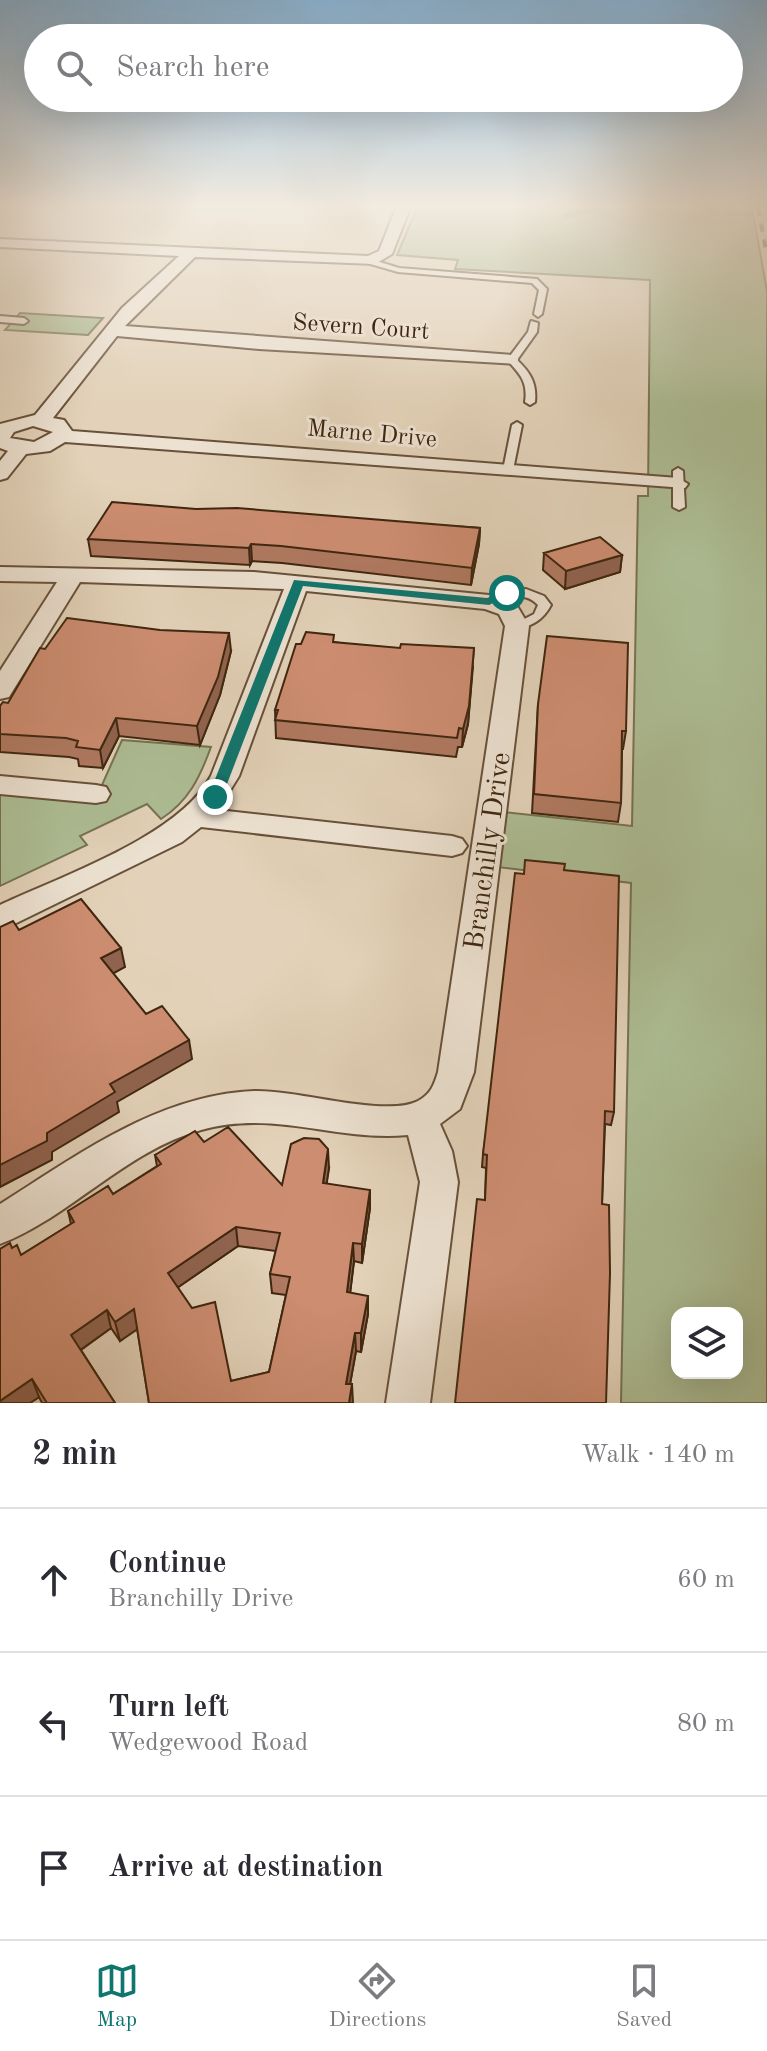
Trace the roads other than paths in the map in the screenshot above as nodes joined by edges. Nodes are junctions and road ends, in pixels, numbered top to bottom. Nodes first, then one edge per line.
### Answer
1 (170, 273) edge
2 (432, 273) edge
3 (0, 319) edge
4 (24, 321) dead end
5 (112, 330) junction
6 (512, 360) junction
7 (530, 402) dead end
8 (41, 420) junction
9 (517, 425) dead end
10 (1, 432) edge
11 (61, 436) junction
12 (21, 448) junction
13 (508, 470) junction
14 (0, 474) edge
15 (678, 478) joint
16 (679, 507) dead end
17 (7, 571) edge
18 (73, 575) junction
19 (298, 582) junction
20 (0, 691) edge
21 (0, 785) edge
22 (96, 794) dead end
23 (197, 817) junction
24 (452, 846) dead end
25 (0, 919) edge
26 (419, 1117) junction
27 (0, 1226) edge
28 (408, 1403) edge

1 - 5 street
2 - 6 lane
3 - 4 lane
5 - 6 street, Severn Court
5 - 8 street
6 - 7 lane
8 - 10 street
8 - 11 street
9 - 13 lane
10 - 12 street
11 - 12 street
11 - 13 street, Marne Drive
12 - 14 street
13 - 15 street, Marne Drive
15 - 16 lane
17 - 18 street, Branchilly Drive
18 - 19 street, Branchilly Drive
18 - 20 street
19 - 23 street
19 - 26 street, Branchilly Drive
21 - 22 street
23 - 24 street
23 - 25 street
26 - 27 street
26 - 28 street

